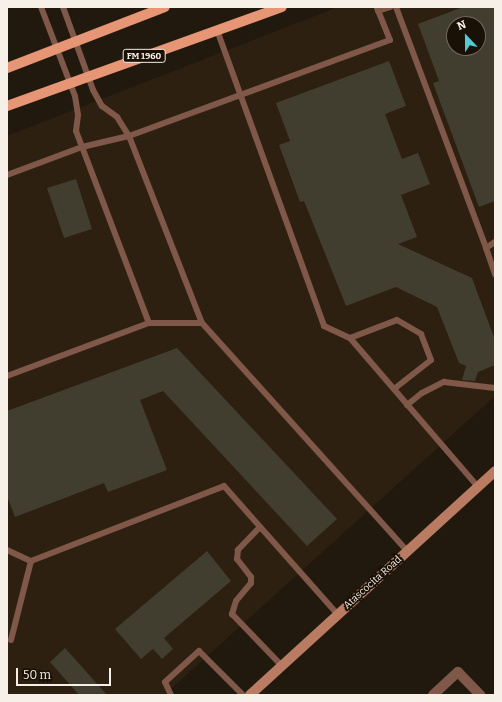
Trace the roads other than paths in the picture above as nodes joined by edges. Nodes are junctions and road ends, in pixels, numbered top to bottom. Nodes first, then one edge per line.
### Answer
1 (41, 7) edge
2 (63, 7) edge
3 (164, 7) edge
4 (282, 7) edge
5 (390, 7) edge
6 (396, 7) edge
7 (377, 9) edge
8 (217, 30) junction
9 (77, 41) junction
10 (56, 48) junction
11 (7, 68) edge
12 (88, 76) junction
13 (70, 83) junction
14 (241, 94) junction
15 (7, 106) edge
16 (129, 136) junction
17 (82, 148) junction
18 (7, 175) edge
19 (495, 242) edge
20 (486, 248) junction
21 (495, 274) edge
22 (149, 323) junction
23 (202, 323) junction
24 (350, 338) junction
25 (7, 376) edge
26 (495, 388) edge
27 (394, 390) junction
28 (407, 405) junction
29 (495, 471) edge
30 (478, 487) junction
31 (260, 527) junction
32 (7, 550) edge
33 (407, 551) junction
34 (30, 561) junction
35 (338, 615) junction
36 (8, 639) edge
37 (282, 666) junction
38 (172, 695) edge
39 (243, 695) edge
40 (250, 695) edge
41 (433, 695) edge
42 (480, 695) edge

1 - 10 lane
2 - 9 lane
3 - 9 main road
4 - 8 main road, FM 1960 / FM 1960
5 - 7 lane
6 - 20 lane
7 - 14 lane
8 - 12 main road, FM 1960 / FM 1960
8 - 14 lane
9 - 10 main road
9 - 12 lane
10 - 11 main road
10 - 13 lane
12 - 13 main road, FM 1960 / FM 1960
12 - 16 lane
13 - 15 main road, FM 1960 / FM 1960
13 - 17 lane
14 - 16 lane
14 - 24 lane
16 - 17 lane
16 - 23 lane
17 - 18 lane
17 - 22 lane
19 - 20 lane
20 - 21 lane
22 - 23 lane
22 - 25 lane
23 - 33 lane
24 - 27 lane
24 - 27 lane
26 - 28 lane
27 - 28 lane
28 - 30 lane
29 - 30 main road, Atascocita Road
30 - 33 main road, Atascocita Road
31 - 34 lane
31 - 35 lane
31 - 37 lane
32 - 34 lane
33 - 35 main road, Atascocita Road
34 - 36 lane
35 - 37 main road, Atascocita Road
37 - 40 main road, Atascocita Road
38 - 39 lane
41 - 42 street

